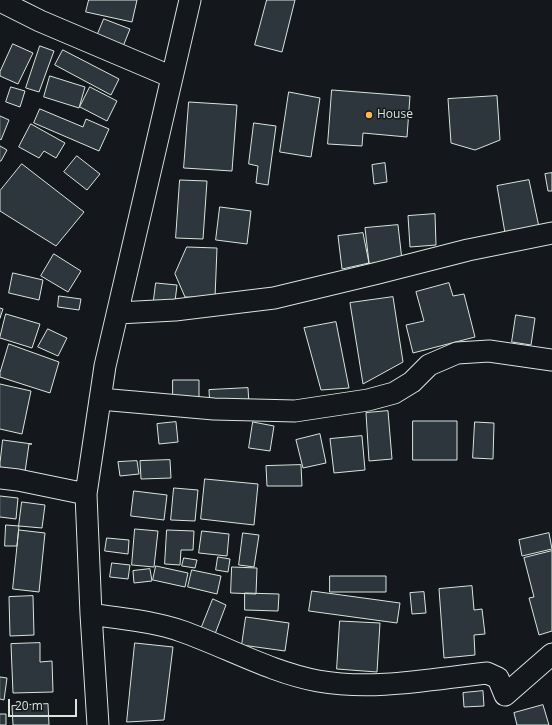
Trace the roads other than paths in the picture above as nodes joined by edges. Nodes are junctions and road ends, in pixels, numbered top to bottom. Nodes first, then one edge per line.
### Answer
1 (190, 0) edge
2 (0, 1) edge
3 (172, 77) junction
4 (552, 233) edge
5 (118, 313) junction
6 (552, 360) edge
7 (100, 399) junction
8 (0, 478) edge
9 (86, 494) junction
10 (91, 614) junction
11 (552, 654) edge
12 (98, 725) edge

1 - 3 street
2 - 3 street
3 - 5 street
4 - 5 street
5 - 7 street
6 - 7 street
7 - 9 street
8 - 9 street
9 - 10 street
10 - 11 street
10 - 12 street

